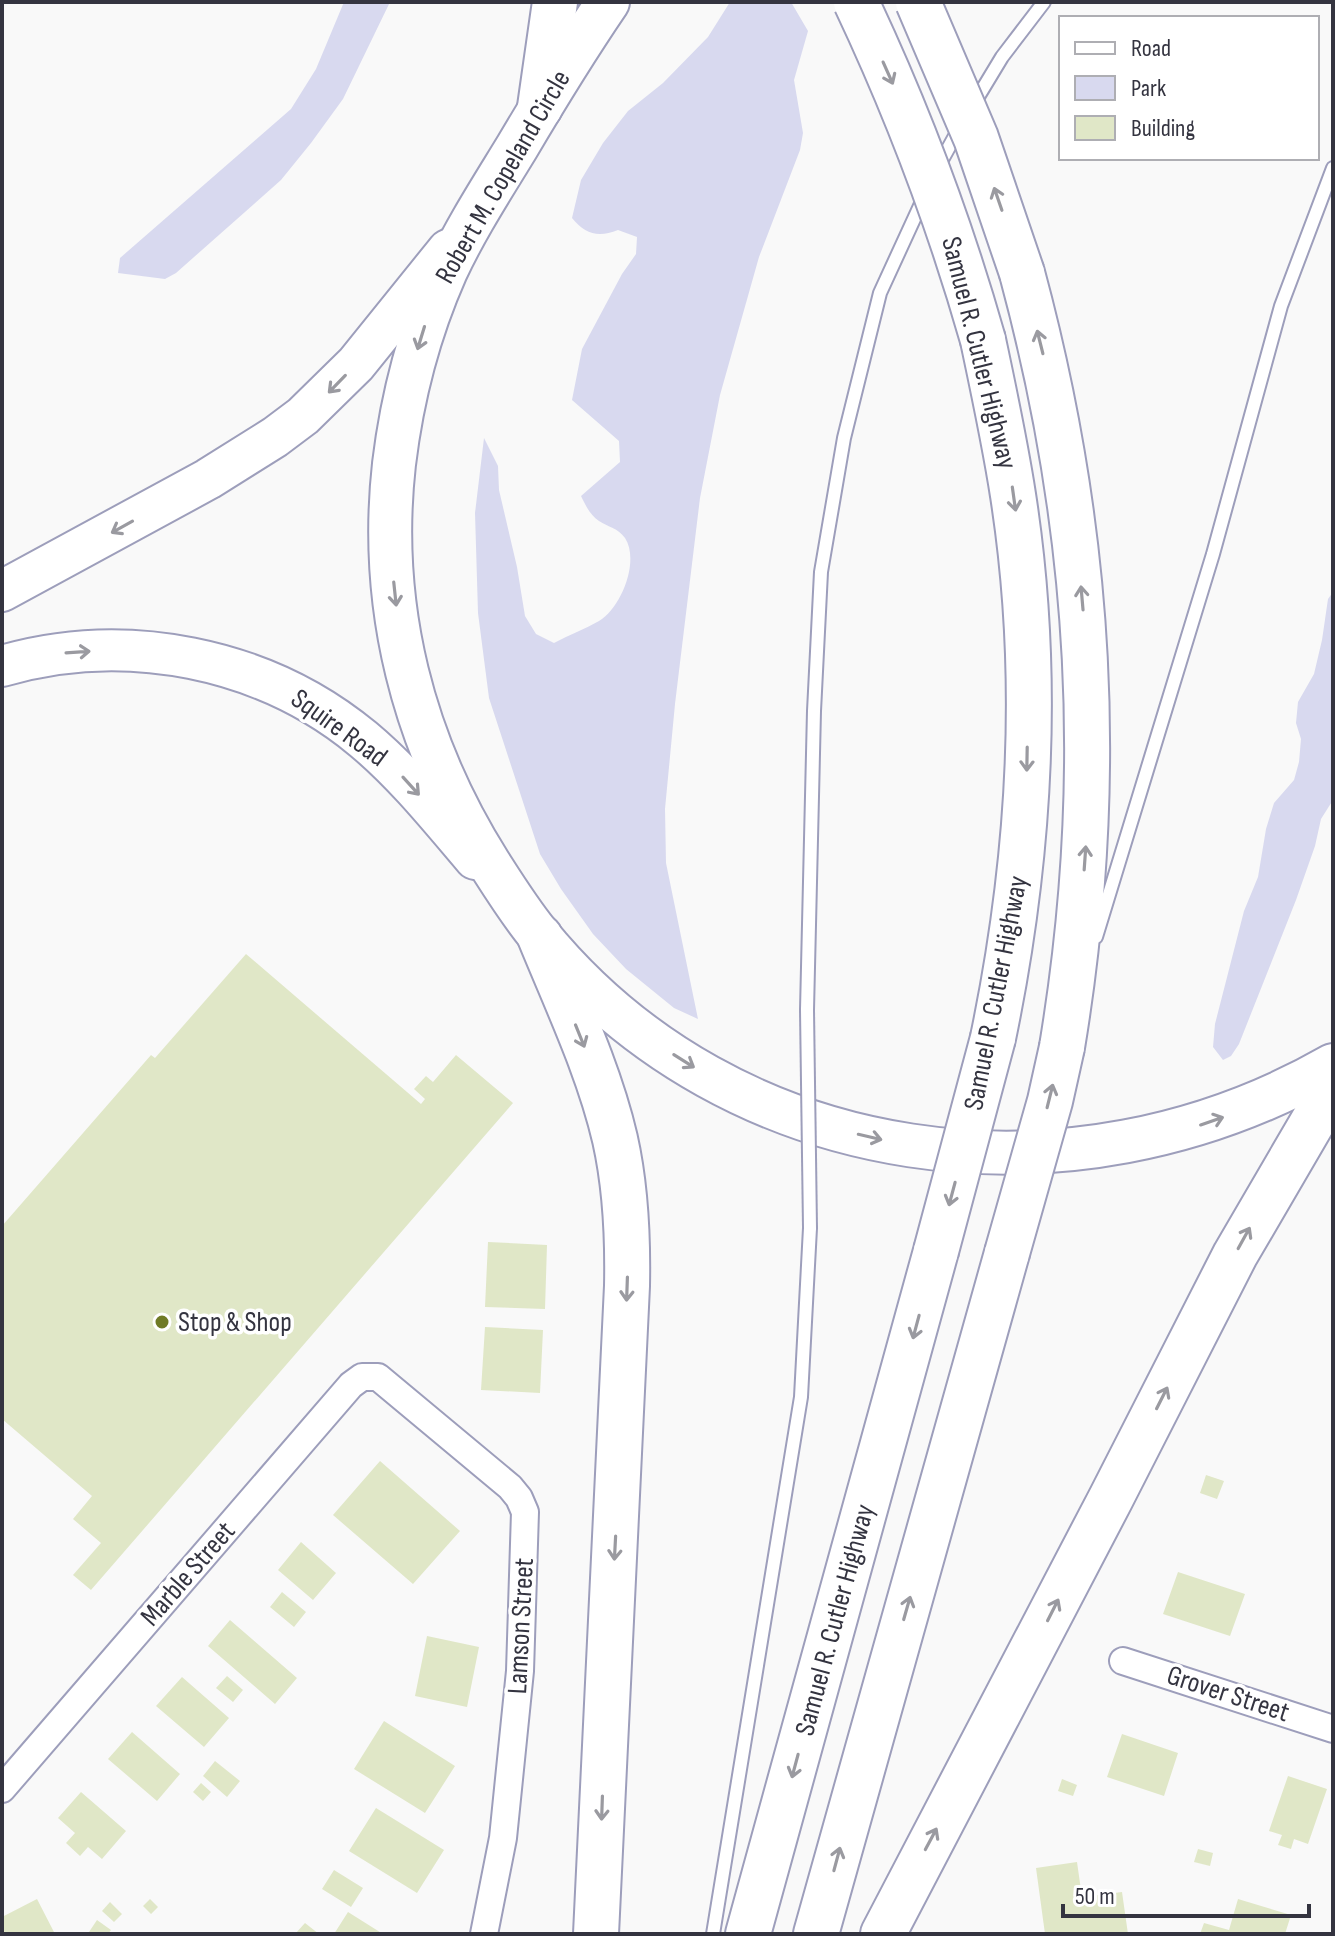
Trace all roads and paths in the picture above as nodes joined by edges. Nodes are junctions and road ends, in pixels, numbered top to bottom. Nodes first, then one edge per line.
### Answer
1 (555, 2) edge
2 (608, 2) edge
3 (856, 2) edge
4 (918, 2) edge
5 (1044, 2) edge
6 (540, 107) junction
7 (1333, 168) edge
8 (476, 215) junction
9 (2, 591) edge
10 (2, 666) edge
11 (531, 925) junction
12 (1062, 1047) junction
13 (1333, 1065) edge
14 (1333, 1087) edge
15 (382, 1380) joint
16 (1123, 1661) dead end
17 (1333, 1729) edge
18 (2, 1789) edge
19 (484, 1934) edge
20 (596, 1934) edge
21 (713, 1934) edge
22 (748, 1934) edge
23 (816, 1934) edge
24 (883, 1934) edge

1 - 6 highway
2 - 6 highway, Robert M. Copeland Circle
3 -> 22 highway, Samuel R. Cutler Highway, bridge
12 -> 4 highway, Samuel R. Cutler Highway, bridge
5 - 21 lane, bridge
6 - 8 highway, Robert M. Copeland Circle
7 - 12 lane
8 -> 9 main road
8 -> 11 highway, Robert M. Copeland Circle
10 -> 11 main road, Squire Road
11 -> 13 highway, Robert M. Copeland Circle
11 -> 20 highway
23 -> 12 highway, Samuel R. Cutler Highway, bridge
24 -> 14 highway
15 - 18 street, Marble Street
15 - 19 street, Lamson Street
16 - 17 street, Grover Street

